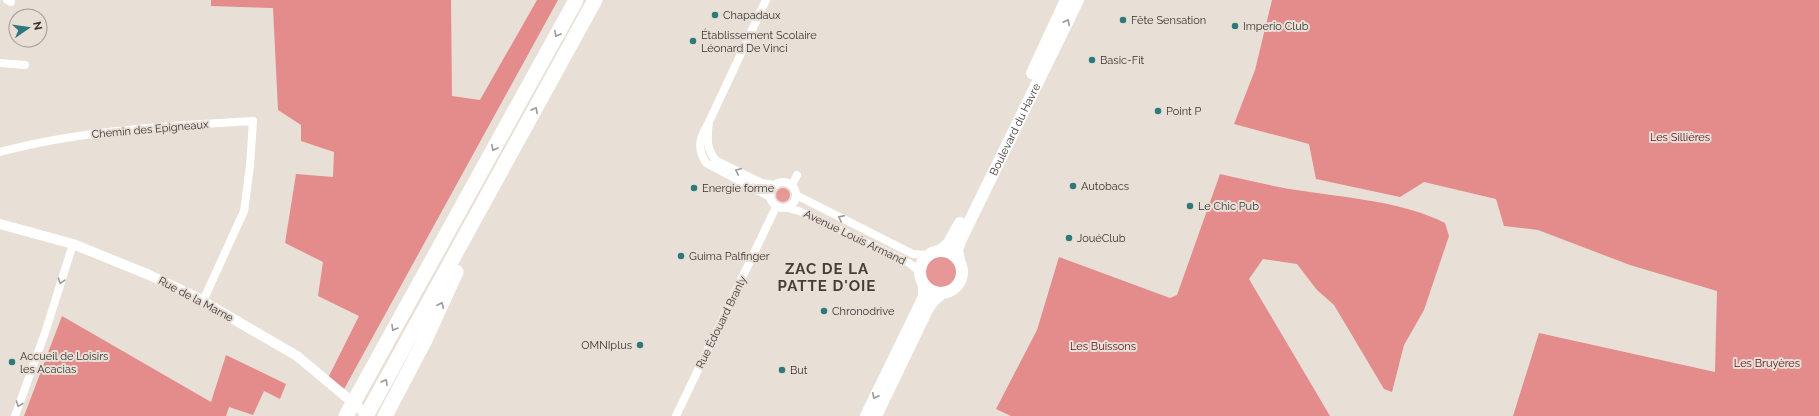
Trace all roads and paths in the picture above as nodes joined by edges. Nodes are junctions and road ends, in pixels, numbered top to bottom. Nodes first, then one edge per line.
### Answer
1 (576, 0) edge
2 (595, 0) edge
3 (766, 0) edge
4 (1066, 0) edge
5 (1078, 0) edge
6 (0, 63) edge
7 (25, 65) dead end
8 (709, 122) junction
9 (0, 152) edge
10 (797, 175) dead end
11 (775, 185) junction
12 (792, 185) junction
13 (796, 195) junction
14 (770, 197) junction
15 (776, 207) junction
16 (788, 208) junction
17 (476, 218) junction
18 (0, 224) edge
19 (73, 244) junction
20 (940, 250) junction
21 (927, 255) junction
22 (959, 260) junction
23 (919, 271) junction
24 (924, 285) junction
25 (942, 293) junction
26 (203, 300) junction
27 (381, 350) junction
28 (15, 416) edge
29 (335, 416) edge
30 (346, 416) edge
31 (366, 416) edge
32 (369, 416) edge
33 (385, 416) edge
34 (676, 416) edge
35 (866, 416) edge
36 (876, 416) edge

1 -> 27 highway
17 -> 2 highway
3 - 8 street
4 - 20 main road, Boulevard du Havre
22 -> 5 main road, Boulevard du Havre
6 - 7 street
11 -> 8 street
8 - 14 street
9 - 26 street, Chemin des Epigneaux
10 - 12 street
11 - 12 street
11 - 14 street
12 - 13 street
13 - 16 street
21 -> 13 street, Avenue Louis Armand
14 - 15 street
15 - 16 street
15 - 34 street, Rue Édouard Branly
16 - 23 street, Avenue Louis Armand
31 -> 17 highway
33 -> 17 highway
18 - 19 street, Rue de la Marne
19 - 26 street, Rue de la Marne
19 -> 28 street
20 - 21 main road, Boulevard du Havre
20 - 22 main road
21 - 23 main road
22 - 25 main road, Boulevard du Havre
23 - 24 main road
24 - 25 main road
24 -> 35 main road
25 - 36 main road, Boulevard du Havre
26 - 32 street, Rue de la Marne
27 - 29 highway
27 - 30 highway

